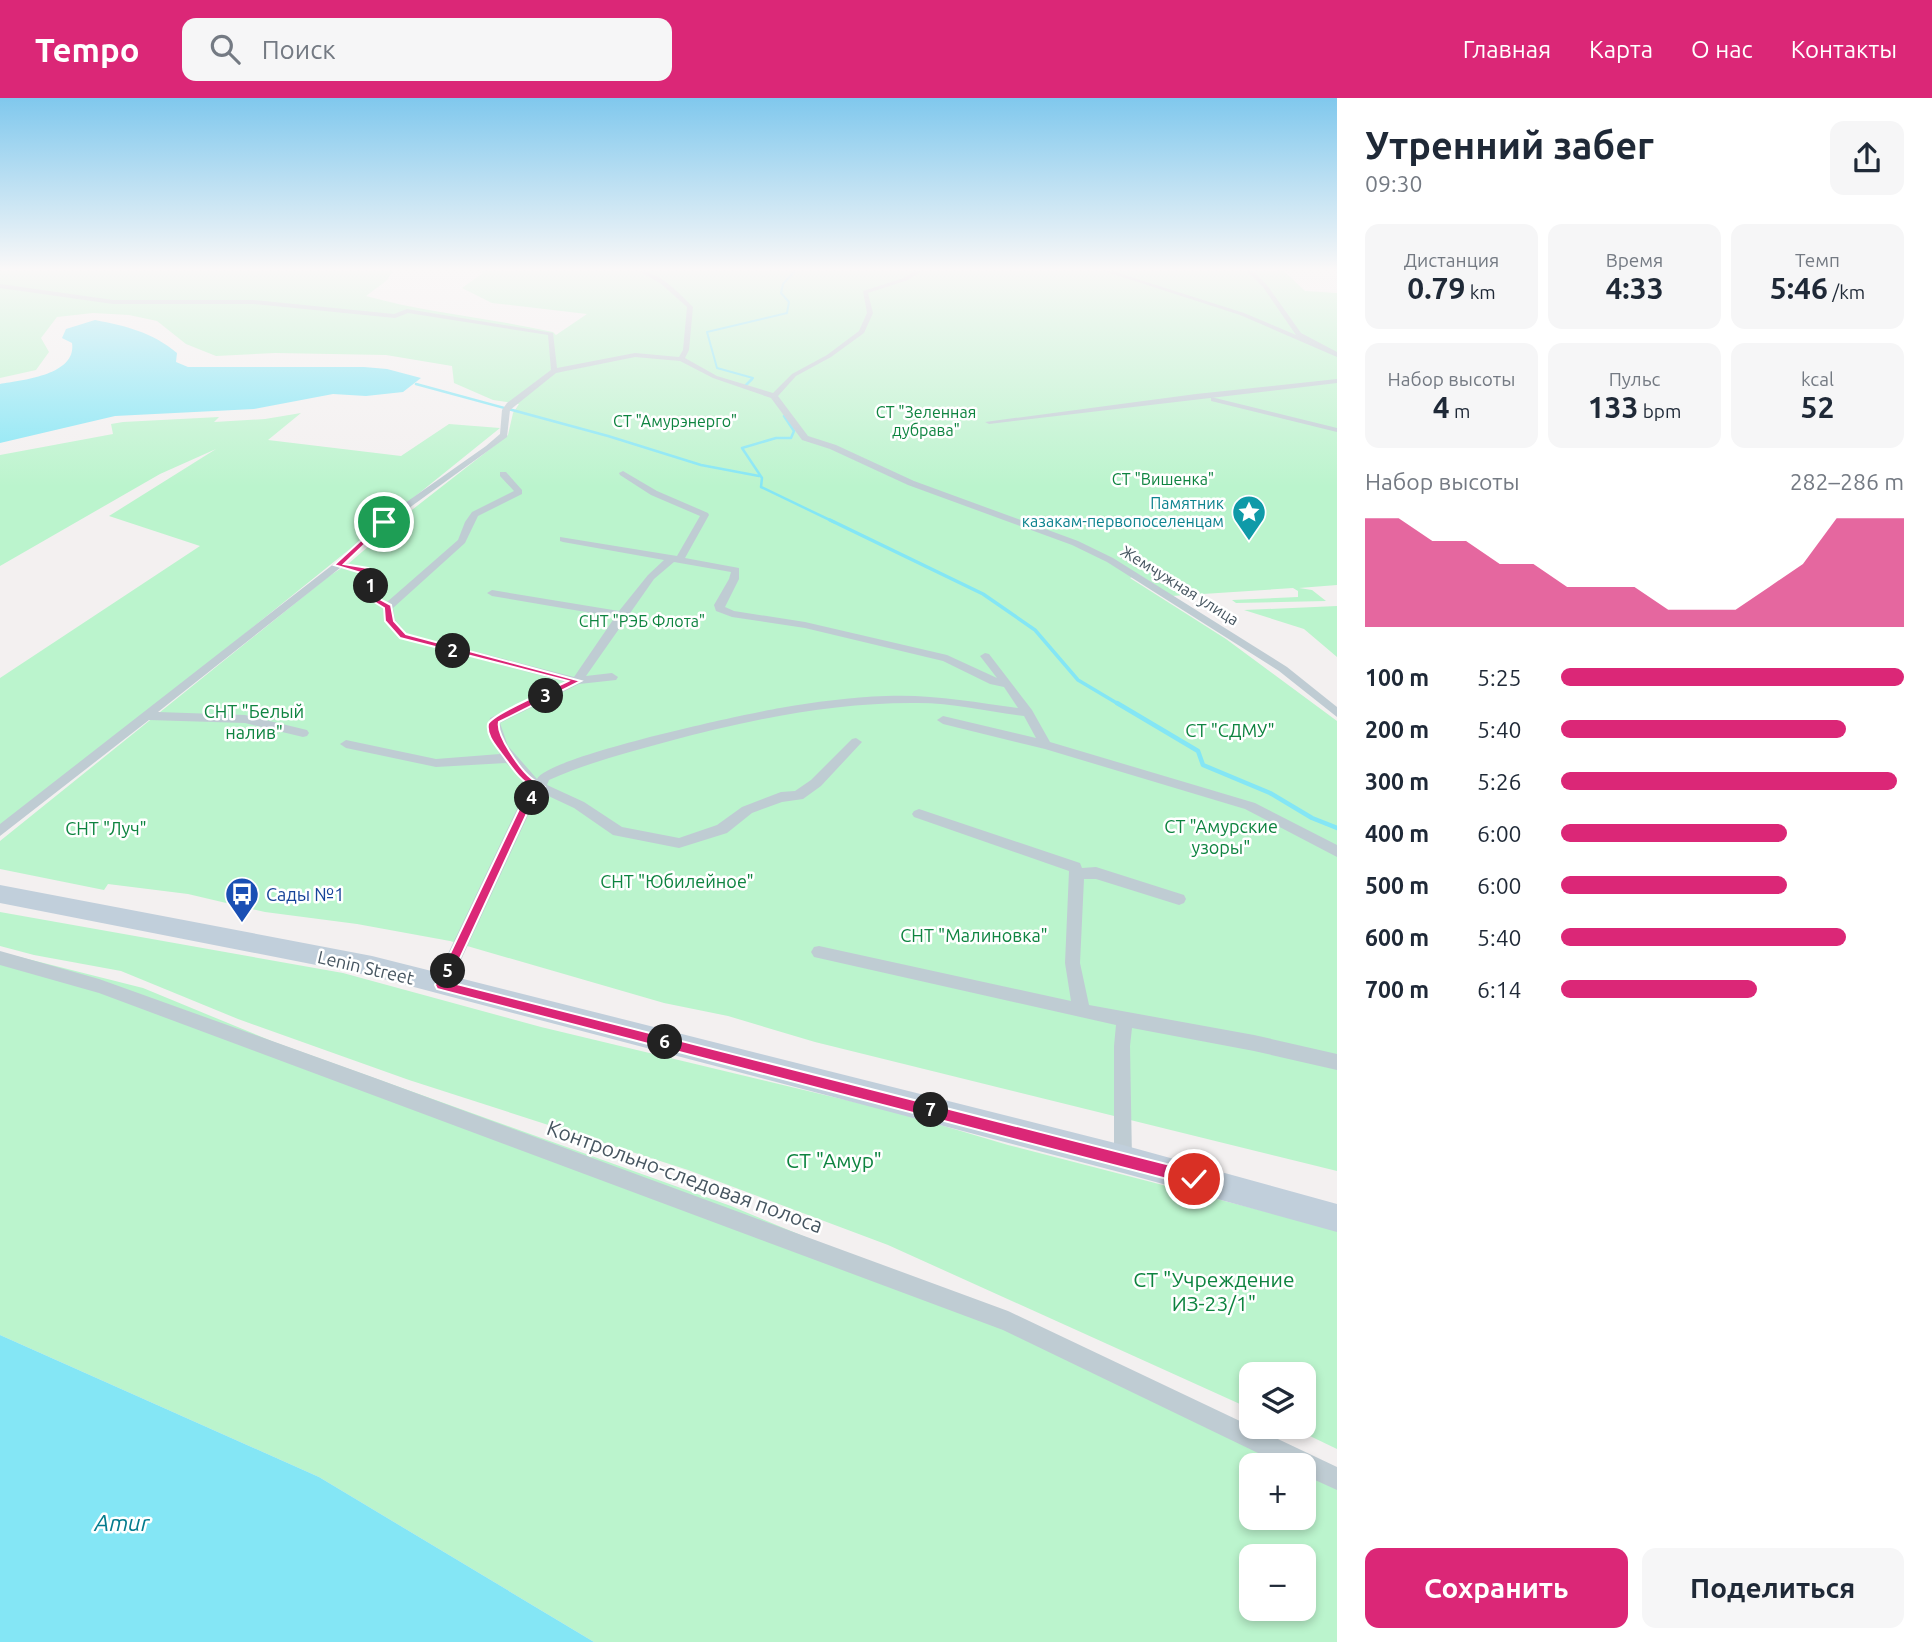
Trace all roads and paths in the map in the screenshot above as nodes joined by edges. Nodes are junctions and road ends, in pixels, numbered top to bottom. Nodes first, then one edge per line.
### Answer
1 (552, 343) edge
2 (687, 343) edge
3 (847, 343) edge
4 (1310, 343) edge
5 (1312, 343) edge
6 (1315, 345) junction
7 (1337, 355) edge
8 (681, 359) junction
9 (554, 371) junction
10 (1337, 381) edge
11 (774, 396) junction
12 (1196, 396) junction
13 (989, 422) dead end
14 (1337, 430) edge
15 (623, 473) dead end
16 (503, 474) dead end
17 (563, 539) dead end
18 (671, 559) junction
19 (338, 565) junction
20 (492, 593) dead end
21 (388, 607) junction
22 (622, 615) junction
23 (985, 656) dead end
24 (612, 677) dead end
25 (577, 681) junction
26 (1008, 684) junction
27 (1028, 713) junction
28 (1337, 713) edge
29 (146, 716) junction
30 (943, 720) dead end
31 (303, 733) dead end
32 (856, 742) dead end
33 (346, 744) dead end
34 (1046, 745) junction
35 (511, 758) junction
36 (540, 787) junction
37 (919, 814) dead end
38 (0, 831) edge
39 (1337, 852) edge
40 (1077, 874) junction
41 (0, 894) edge
42 (1179, 900) dead end
43 (819, 952) dead end
44 (0, 958) edge
45 (441, 985) junction
46 (1083, 1011) junction
47 (1125, 1019) junction
48 (1337, 1062) edge
49 (1123, 1159) junction
50 (1337, 1218) edge
51 (1337, 1479) edge

1 - 9 street
2 - 8 street
3 - 11 street
4 - 6 street
5 - 6 street
6 - 7 street
8 - 9 street
8 - 11 street
9 - 19 street
10 - 12 street
11 - 28 street, Жемчужная улица
12 - 13 street
12 - 14 street
15 - 18 street
16 - 21 street
17 - 18 street
18 - 22 street
18 - 26 street
19 - 21 street
19 - 29 street
20 - 22 street
21 - 25 street
22 - 25 street
23 - 26 street
24 - 25 street
25 - 35 street
26 - 27 street
27 - 34 street
27 - 36 street
29 - 31 street
29 - 38 street
30 - 34 street
32 - 36 street
33 - 35 street
34 - 39 street
35 - 36 street
36 - 45 street
37 - 40 street
40 - 42 street
40 - 46 street
41 - 45 street, Lenin Street
43 - 46 street
44 - 51 street, Контрольно-следовая полоса
45 - 49 street, Lenin Street
46 - 47 street
47 - 48 street
47 - 49 street
49 - 50 street, Lenin Street

